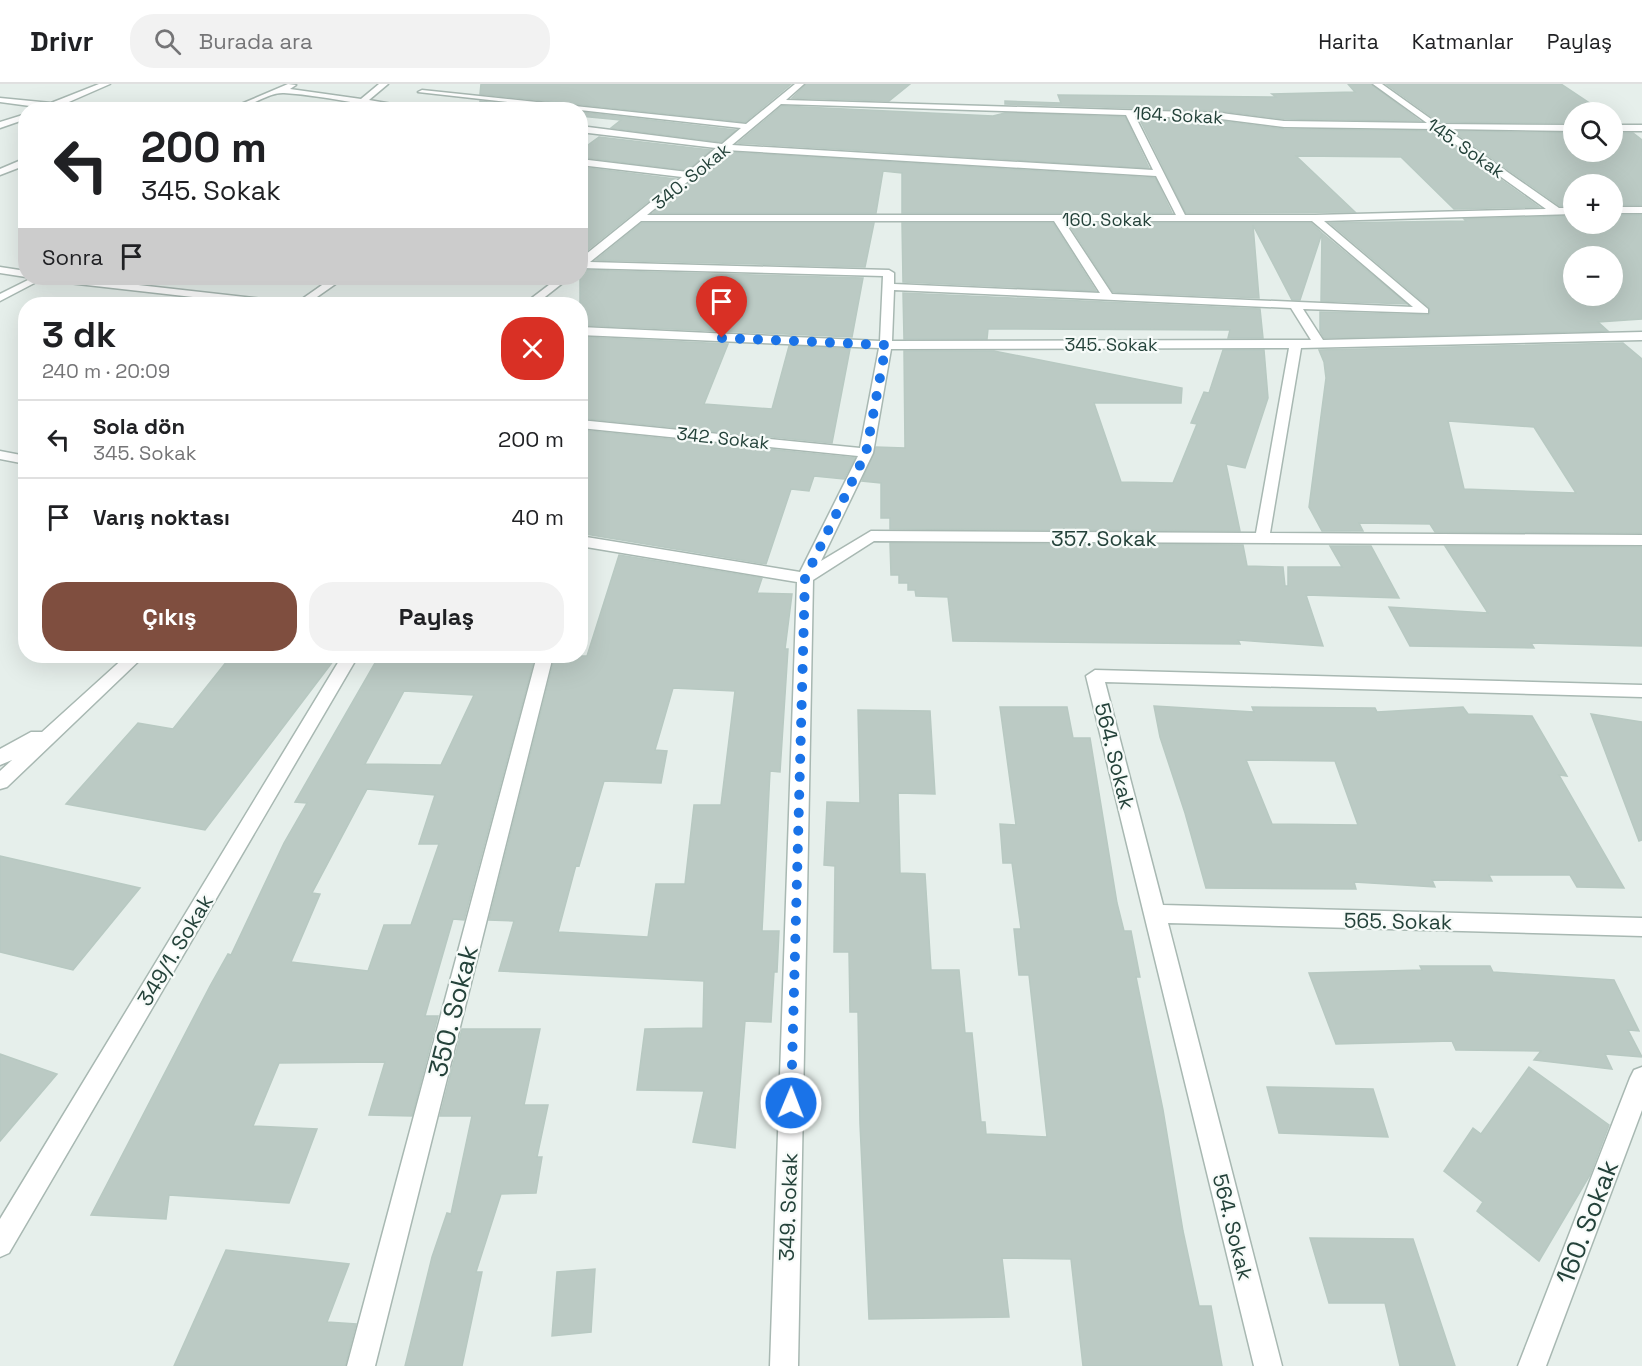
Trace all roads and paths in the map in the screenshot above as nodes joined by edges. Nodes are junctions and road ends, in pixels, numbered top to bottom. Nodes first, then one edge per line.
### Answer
1 (106, 84) edge
2 (294, 84) edge
3 (384, 84) edge
4 (800, 84) edge
5 (1377, 84) edge
6 (281, 90) junction
7 (423, 92) dead end
8 (0, 100) edge
9 (18, 102) edge
10 (61, 102) edge
11 (251, 102) edge
12 (362, 102) joint
13 (517, 102) edge
14 (782, 102) junction
15 (588, 110) edge
16 (1129, 113) junction
17 (18, 119) edge
18 (0, 125) edge
19 (751, 127) junction
20 (1437, 127) junction
21 (1563, 128) edge
22 (1623, 128) edge
23 (1642, 128) edge
24 (588, 130) edge
25 (727, 147) junction
26 (588, 163) edge
27 (18, 164) edge
28 (0, 172) edge
29 (18, 173) edge
30 (1160, 173) junction
31 (692, 175) junction
32 (1623, 210) edge
33 (1642, 210) edge
34 (1556, 211) junction
35 (1563, 211) edge
36 (641, 218) junction
37 (1182, 218) junction
38 (1315, 218) junction
39 (1058, 219) junction
40 (588, 259) edge
41 (588, 265) edge
42 (0, 270) edge
43 (18, 273) edge
44 (25, 285) edge
45 (136, 285) edge
46 (328, 285) edge
47 (555, 285) edge
48 (890, 287) junction
49 (227, 297) edge
50 (310, 297) edge
51 (538, 297) edge
52 (0, 298) edge
53 (1109, 298) junction
54 (1296, 307) junction
55 (588, 332) edge
56 (1642, 336) edge
57 (1296, 344) junction
58 (1319, 344) junction
59 (886, 345) junction
60 (588, 425) edge
61 (866, 453) junction
62 (0, 455) edge
63 (18, 458) edge
64 (1262, 539) junction
65 (1642, 540) edge
66 (588, 542) edge
67 (805, 578) junction
68 (128, 663) edge
69 (346, 663) edge
70 (543, 663) edge
71 (1642, 691) edge
72 (62, 723) junction
73 (0, 758) edge
74 (0, 782) edge
75 (1155, 914) junction
76 (1642, 927) edge
77 (1642, 1078) edge
78 (0, 1244) edge
79 (361, 1366) edge
80 (784, 1366) edge
81 (1268, 1366) edge
82 (1532, 1366) edge

1 - 10 street
2 - 6 street
3 - 12 street
4 - 14 street, 340. Sokak
5 - 20 street, 145. Sokak
6 - 11 street
6 - 12 street
7 - 13 street
8 - 9 street
14 - 16 street, 164. Sokak
14 - 19 street, 340. Sokak
15 - 19 street
16 - 20 street, 164. Sokak
16 - 30 street
17 - 18 street
19 - 25 street, 340. Sokak
20 - 21 street, 164. Sokak
20 - 34 street, 145. Sokak
22 - 23 street
24 - 25 street
25 - 30 street
25 - 31 street, 340. Sokak
26 - 31 street
27 - 28 street
28 - 29 street
30 - 37 street
31 - 36 street, 340. Sokak
32 - 33 street
34 - 35 street, 160. Sokak
34 - 38 street, 160. Sokak
36 - 39 street, 160. Sokak
36 - 40 street, 340. Sokak
37 - 38 street, 160. Sokak
37 - 39 street, 160. Sokak
38 - 54 street
39 - 53 street
41 - 48 street
42 - 43 street
44 - 52 street
45 - 49 street
46 - 50 street
47 - 51 street
48 - 53 street
48 - 59 street, 349. Sokak
53 - 54 street
54 - 58 street
55 - 59 street, 345. Sokak
56 - 58 street, 345. Sokak
57 - 58 street, 345. Sokak
57 - 59 street, 345. Sokak
57 - 64 street
59 - 61 street, 349. Sokak
60 - 61 street, 342. Sokak
61 - 67 street, 349. Sokak
62 - 63 street
64 - 65 street, 357. Sokak
64 - 67 street, 357. Sokak
66 - 67 street
67 - 80 street, 349. Sokak
68 - 72 street
69 - 78 street, 349/1. Sokak
70 - 79 street, 350. Sokak
71 - 75 street, 564. Sokak
72 - 73 street
72 - 74 street
75 - 76 street, 565. Sokak
75 - 81 street, 564. Sokak
77 - 82 street, 160. Sokak

